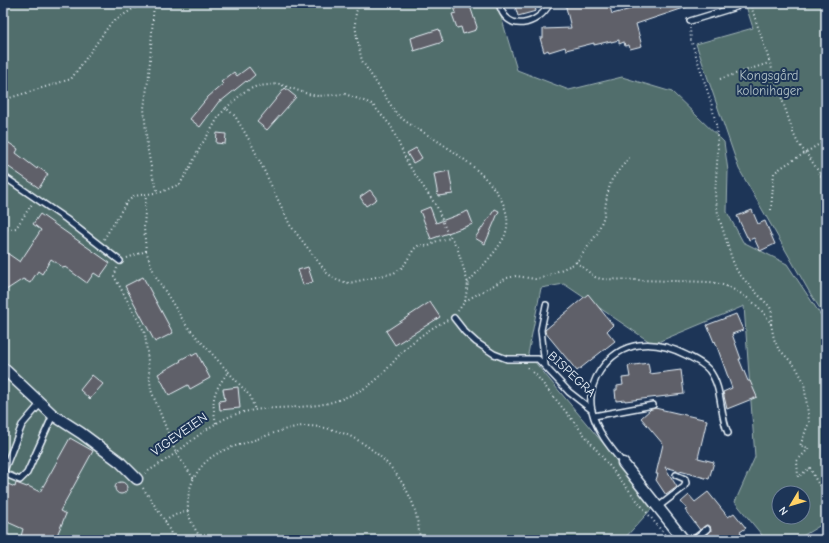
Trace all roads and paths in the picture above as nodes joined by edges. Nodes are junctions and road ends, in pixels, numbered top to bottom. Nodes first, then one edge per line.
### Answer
1 (142, 3) edge
2 (154, 3) edge
3 (360, 3) edge
4 (499, 3) edge
5 (550, 3) edge
6 (735, 3) edge
7 (750, 3) edge
8 (690, 21) joint
9 (769, 63) junction
10 (720, 79) dead end
11 (3, 100) edge
12 (226, 108) junction
13 (826, 140) edge
14 (805, 152) junction
15 (629, 158) dead end
16 (3, 176) edge
17 (826, 183) edge
18 (158, 193) junction
19 (146, 195) junction
20 (36, 198) junction
21 (771, 210) dead end
22 (3, 230) edge
23 (451, 238) junction
24 (100, 245) junction
25 (146, 251) junction
26 (120, 261) junction
27 (576, 262) junction
28 (468, 283) junction
29 (464, 301) junction
30 (546, 305) dead end
31 (454, 318) junction
32 (770, 324) junction
33 (518, 359) junction
34 (544, 365) junction
35 (3, 368) edge
36 (229, 371) junction
37 (40, 404) junction
38 (653, 405) dead end
39 (255, 410) junction
40 (592, 410) junction
41 (53, 415) junction
42 (594, 416) junction
43 (216, 424) junction
44 (728, 433) dead end
45 (176, 453) junction
46 (623, 463) joint
47 (676, 475) dead end
48 (137, 479) junction
49 (194, 479) junction
50 (826, 491) edge
51 (658, 507) junction
52 (188, 510) junction
53 (165, 521) junction
54 (707, 529) dead end
55 (700, 538) edge
56 (174, 540) edge
57 (202, 540) edge
58 (420, 540) edge
59 (669, 540) edge
60 (684, 540) edge
61 (693, 540) edge

1 - 11 path
2 - 18 path
3 - 28 path
4 - 5 lane
6 - 8 lane
7 - 9 path
8 - 32 path
9 - 10 path
9 - 14 path
12 - 18 path
12 - 23 path
12 - 23 path
13 - 14 path
14 - 17 path
14 - 21 path
15 - 27 path
16 - 20 lane
18 - 19 path
19 - 24 path
19 - 25 path
20 - 22 path
20 - 24 lane
23 - 28 path
24 - 26 lane
25 - 26 path
25 - 36 path
26 - 45 path
27 - 29 path
27 - 32 path
28 - 29 path
29 - 31 path
30 - 34 lane
31 - 33 lane, BISPEGRA
31 - 39 path, VIGEVEIEN
32 - 50 path
33 - 34 lane, BISPEGRA
33 - 59 path
34 - 40 lane, BISPEGRA
35 - 37 street
36 - 39 path
36 - 43 path
37 - 41 street
37 - 41 lane
38 - 42 lane
39 - 43 path, VIGEVEIEN
40 - 42 lane, BISPEGRA
40 - 44 lane, BISPEGRA
41 - 48 street
42 - 46 lane, BISPEGRA
43 - 45 path, VIGEVEIEN
45 - 48 path, VIGEVEIEN
45 - 49 path
46 - 51 street, BISPEGRA
47 - 51 lane
48 - 53 path
49 - 52 path
49 - 58 path
51 - 60 street, BISPEGRA
52 - 53 path
52 - 57 path
53 - 56 path
54 - 55 lane
55 - 61 lane

